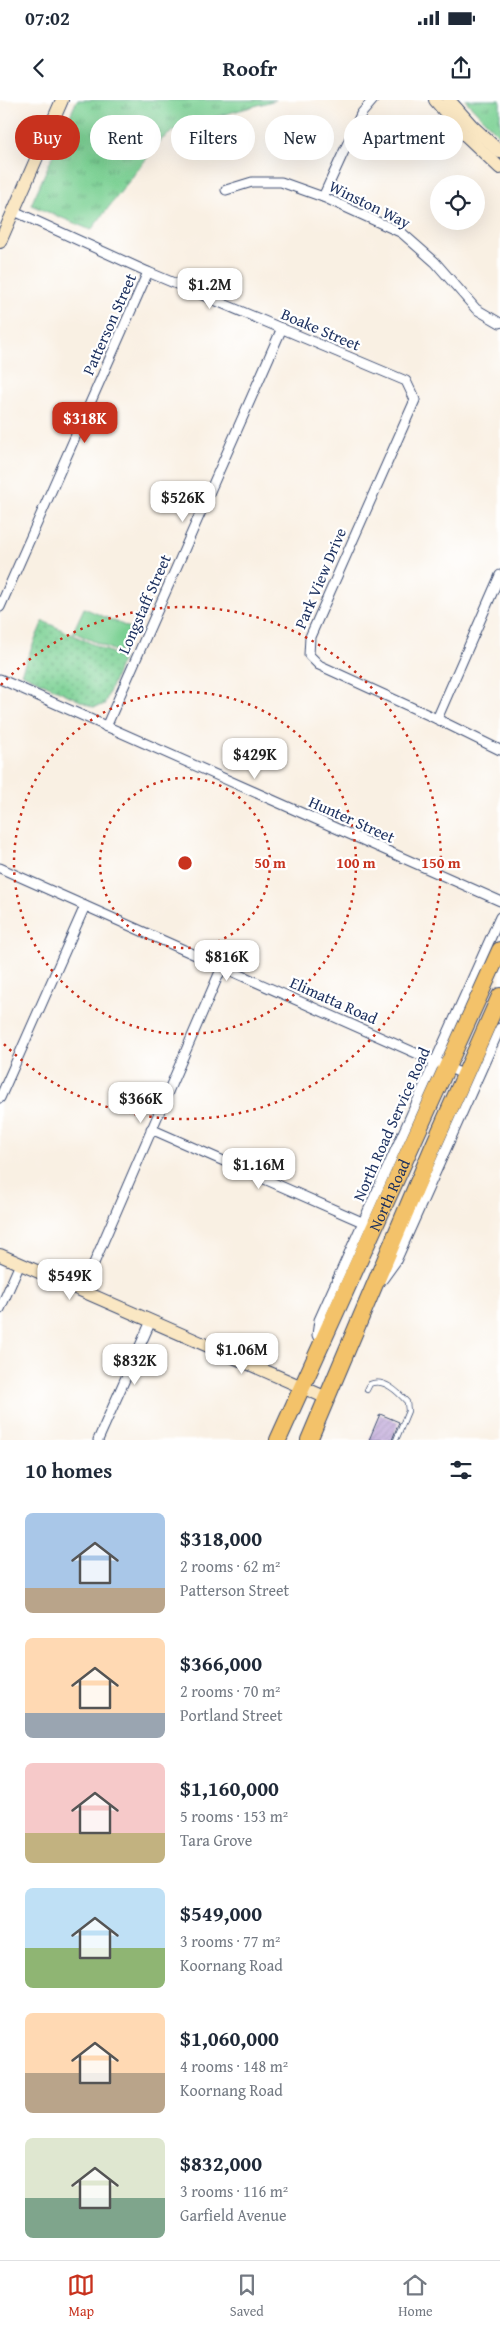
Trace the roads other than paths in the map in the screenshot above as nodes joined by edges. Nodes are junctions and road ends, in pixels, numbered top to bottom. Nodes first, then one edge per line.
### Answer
1 (62, 100) edge
2 (373, 100) edge
3 (435, 100) edge
4 (449, 100) edge
5 (500, 152) edge
6 (500, 168) edge
7 (226, 190) dead end
8 (322, 197) junction
9 (14, 211) junction
10 (0, 242) edge
11 (148, 272) junction
12 (500, 323) edge
13 (282, 328) junction
14 (416, 400) joint
15 (500, 575) edge
16 (0, 608) edge
17 (0, 679) edge
18 (437, 719) junction
19 (106, 727) junction
20 (500, 750) edge
21 (0, 868) edge
22 (500, 901) edge
23 (85, 906) junction
24 (500, 917) edge
25 (500, 950) edge
26 (222, 967) junction
27 (500, 996) edge
28 (500, 1028) edge
29 (442, 1064) junction
30 (465, 1075) junction
31 (0, 1098) edge
32 (152, 1129) junction
33 (370, 1225) junction
34 (0, 1255) edge
35 (20, 1264) junction
36 (82, 1291) junction
37 (371, 1295) junction
38 (0, 1309) edge
39 (151, 1321) junction
40 (302, 1386) junction
41 (366, 1390) dead end
42 (327, 1398) junction
43 (98, 1440) edge
44 (278, 1440) edge
45 (309, 1440) edge
46 (396, 1440) edge

1 - 9 street
2 - 8 street
3 - 6 street
4 - 5 street
7 - 8 street, Winston Way
8 - 12 street, Winston Way
9 - 10 street
9 - 11 street, Boake Street
11 - 13 street, Boake Street
11 - 16 street, Patterson Street
13 - 14 street, Boake Street
13 - 19 street, Longstaff Street
14 - 18 street, Park View Drive
15 - 18 street
17 - 19 street, Hunter Street
18 - 20 street, Park View Drive
19 - 22 street, Hunter Street
21 - 23 street, Elimatta Road
23 - 26 street, Elimatta Road
23 - 31 street
24 - 29 street, North Road Service Road
25 - 29 highway, North Road
26 - 29 street, Elimatta Road
26 - 32 street
27 - 30 highway, North Road
28 - 37 street
29 - 30 street, Elimatta Road
29 - 33 highway, North Road
30 - 37 highway, North Road
32 - 33 street
32 - 36 street
33 - 40 highway, North Road
34 - 35 street
35 - 36 street
35 - 38 street
36 - 39 street
37 - 42 highway, North Road
39 - 40 street
39 - 43 street
40 - 42 street
40 - 44 highway, North Road
41 - 46 lane
42 - 45 highway, North Road

